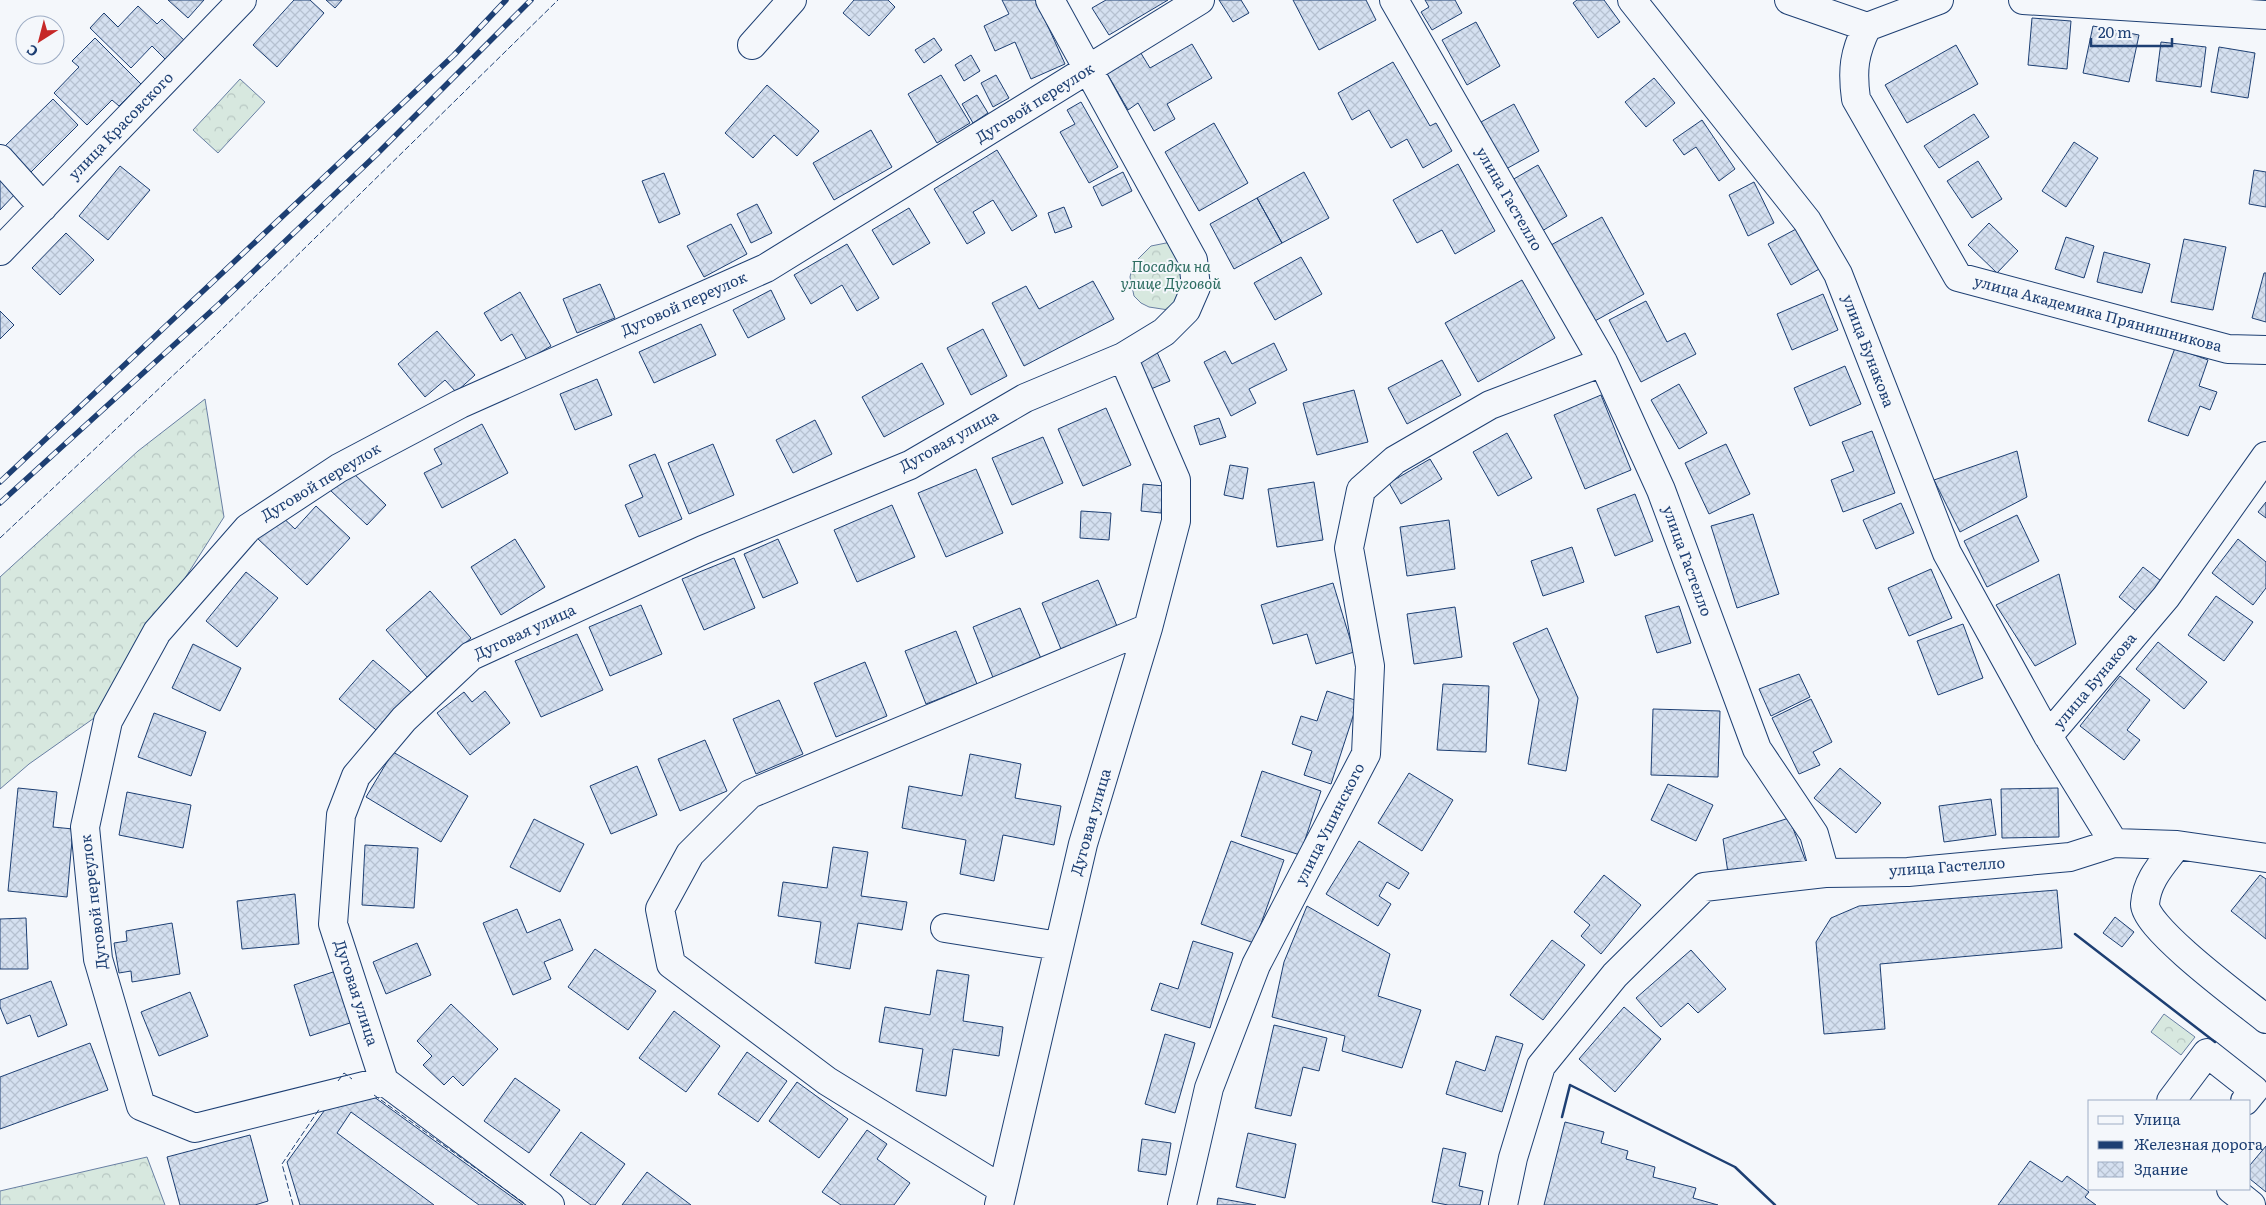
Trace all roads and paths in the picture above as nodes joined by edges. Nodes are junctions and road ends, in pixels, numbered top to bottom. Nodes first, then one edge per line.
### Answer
1 (242, 0) edge
2 (792, 0) edge
3 (1050, 0) edge
4 (1200, 0) edge
5 (1394, 0) edge
6 (1632, 0) edge
7 (1789, 0) edge
8 (1940, 0) edge
9 (2023, 0) edge
10 (2266, 15) edge
11 (1868, 27) junction
12 (752, 45) dead end
13 (1087, 71) junction
14 (0, 159) edge
15 (43, 207) junction
16 (0, 252) edge
17 (2266, 350) edge
18 (1123, 357) junction
19 (1602, 362) junction
20 (2266, 456) edge
21 (1148, 628) junction
22 (2048, 736) junction
23 (2114, 843) junction
24 (2177, 845) junction
25 (2266, 858) edge
26 (1825, 873) junction
27 (945, 928) dead end
28 (1059, 946) junction
29 (2266, 1019) edge
30 (384, 1081) junction
31 (2172, 1100) edge
32 (2246, 1100) edge
33 (2232, 1190) edge
34 (1000, 1197) edge
35 (550, 1205) edge
36 (1182, 1205) edge
37 (1503, 1205) edge
38 (2251, 1205) edge

1 - 15 street, улица Красовского
2 - 12 street
3 - 13 street, Дуговая улица
4 - 13 street, Дуговой переулок
5 - 19 street, улица Гастелло
6 - 22 street, улица Бунакова
7 - 11 street
8 - 11 street
9 - 10 street
11 - 17 street, улица Академика Прянишникова
13 - 18 street, Дуговая улица
13 - 30 street, Дуговой переулок
14 - 15 street
15 - 16 street, улица Красовского
18 - 21 street, Дуговая улица
18 - 30 street, Дуговая улица
19 - 26 street, улица Гастелло
19 - 36 street, улица Ушинского
20 - 22 street, улица Бунакова
21 - 28 street, Дуговая улица
21 - 34 street
22 - 23 street, улица Бунакова
23 - 24 street
23 - 26 street, улица Гастелло
24 - 25 street
24 - 29 street
26 - 37 street
27 - 28 street
28 - 34 street, Дуговая улица
30 - 35 street
31 - 32 street
33 - 38 street

